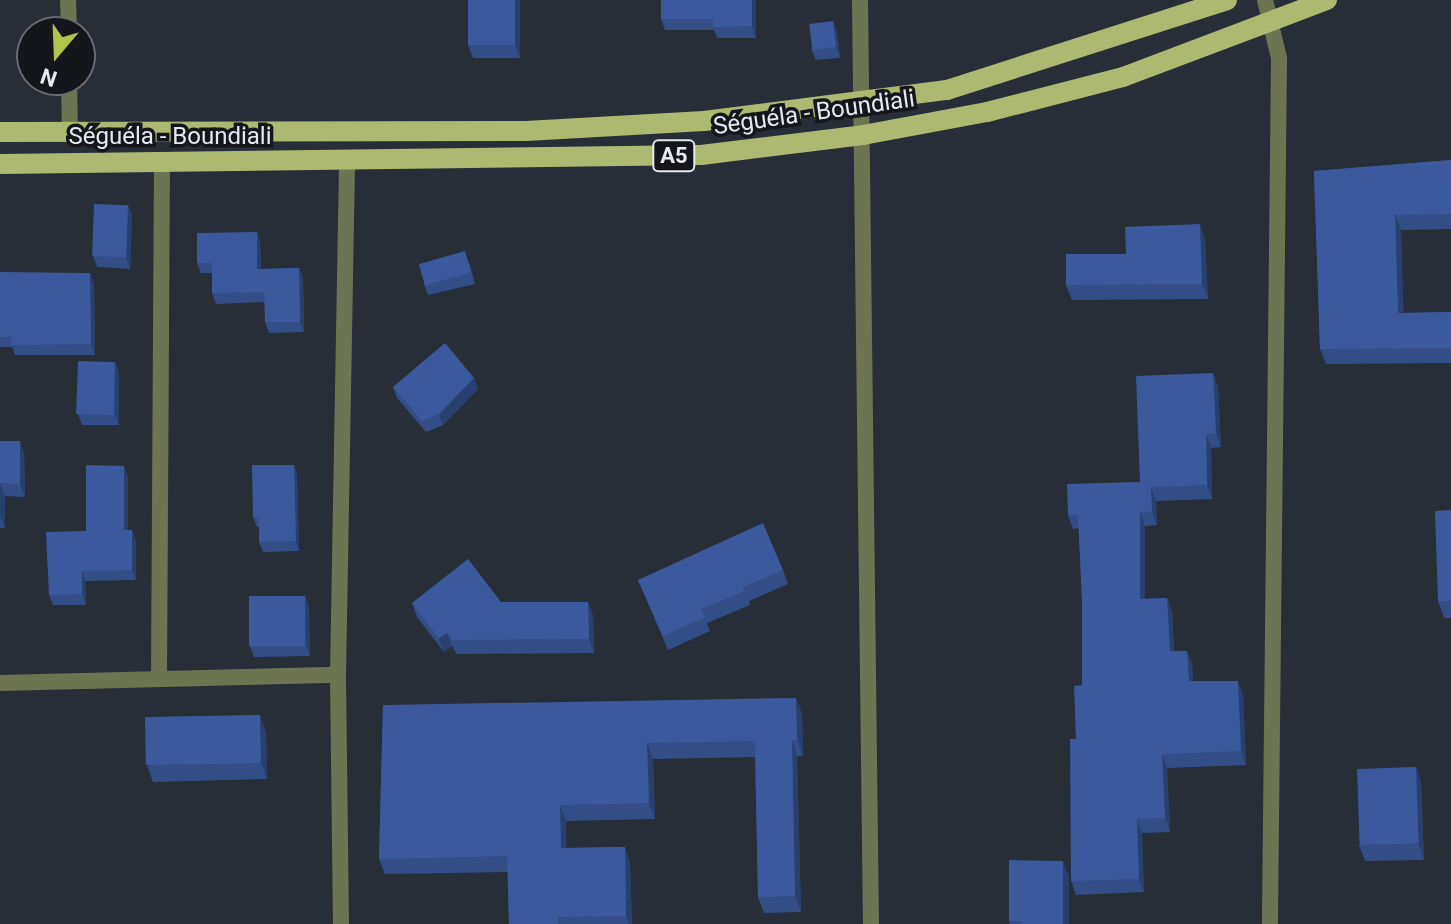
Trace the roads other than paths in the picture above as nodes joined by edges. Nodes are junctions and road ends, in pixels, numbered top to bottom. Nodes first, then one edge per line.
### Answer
1 (860, 0) edge
2 (1227, 0) edge
3 (1265, 0) edge
4 (1327, 0) edge
5 (1271, 25) junction
6 (69, 96) edge
7 (863, 104) junction
8 (0, 132) edge
9 (70, 132) junction
10 (863, 135) junction
11 (347, 162) junction
12 (0, 164) edge
13 (162, 164) junction
14 (338, 675) junction
15 (159, 679) junction
16 (0, 683) edge
17 (341, 924) edge
18 (871, 924) edge
19 (1270, 924) edge

1 - 7 street
2 - 7 main road, Séguéla - Boundiali / A5
3 - 5 street
4 - 5 main road, Séguéla - Boundiali / A5
5 - 10 main road, Séguéla - Boundiali / A5
5 - 19 street
6 - 9 street
7 - 9 main road, Séguéla - Boundiali / A5
7 - 10 street
8 - 9 main road, Séguéla - Boundiali / A5
10 - 11 main road, Séguéla - Boundiali / A5
10 - 18 street
11 - 13 main road, Séguéla - Boundiali / A5
11 - 14 street
12 - 13 main road, Séguéla - Boundiali / A5
13 - 15 street
14 - 15 street
14 - 17 street
15 - 16 street

